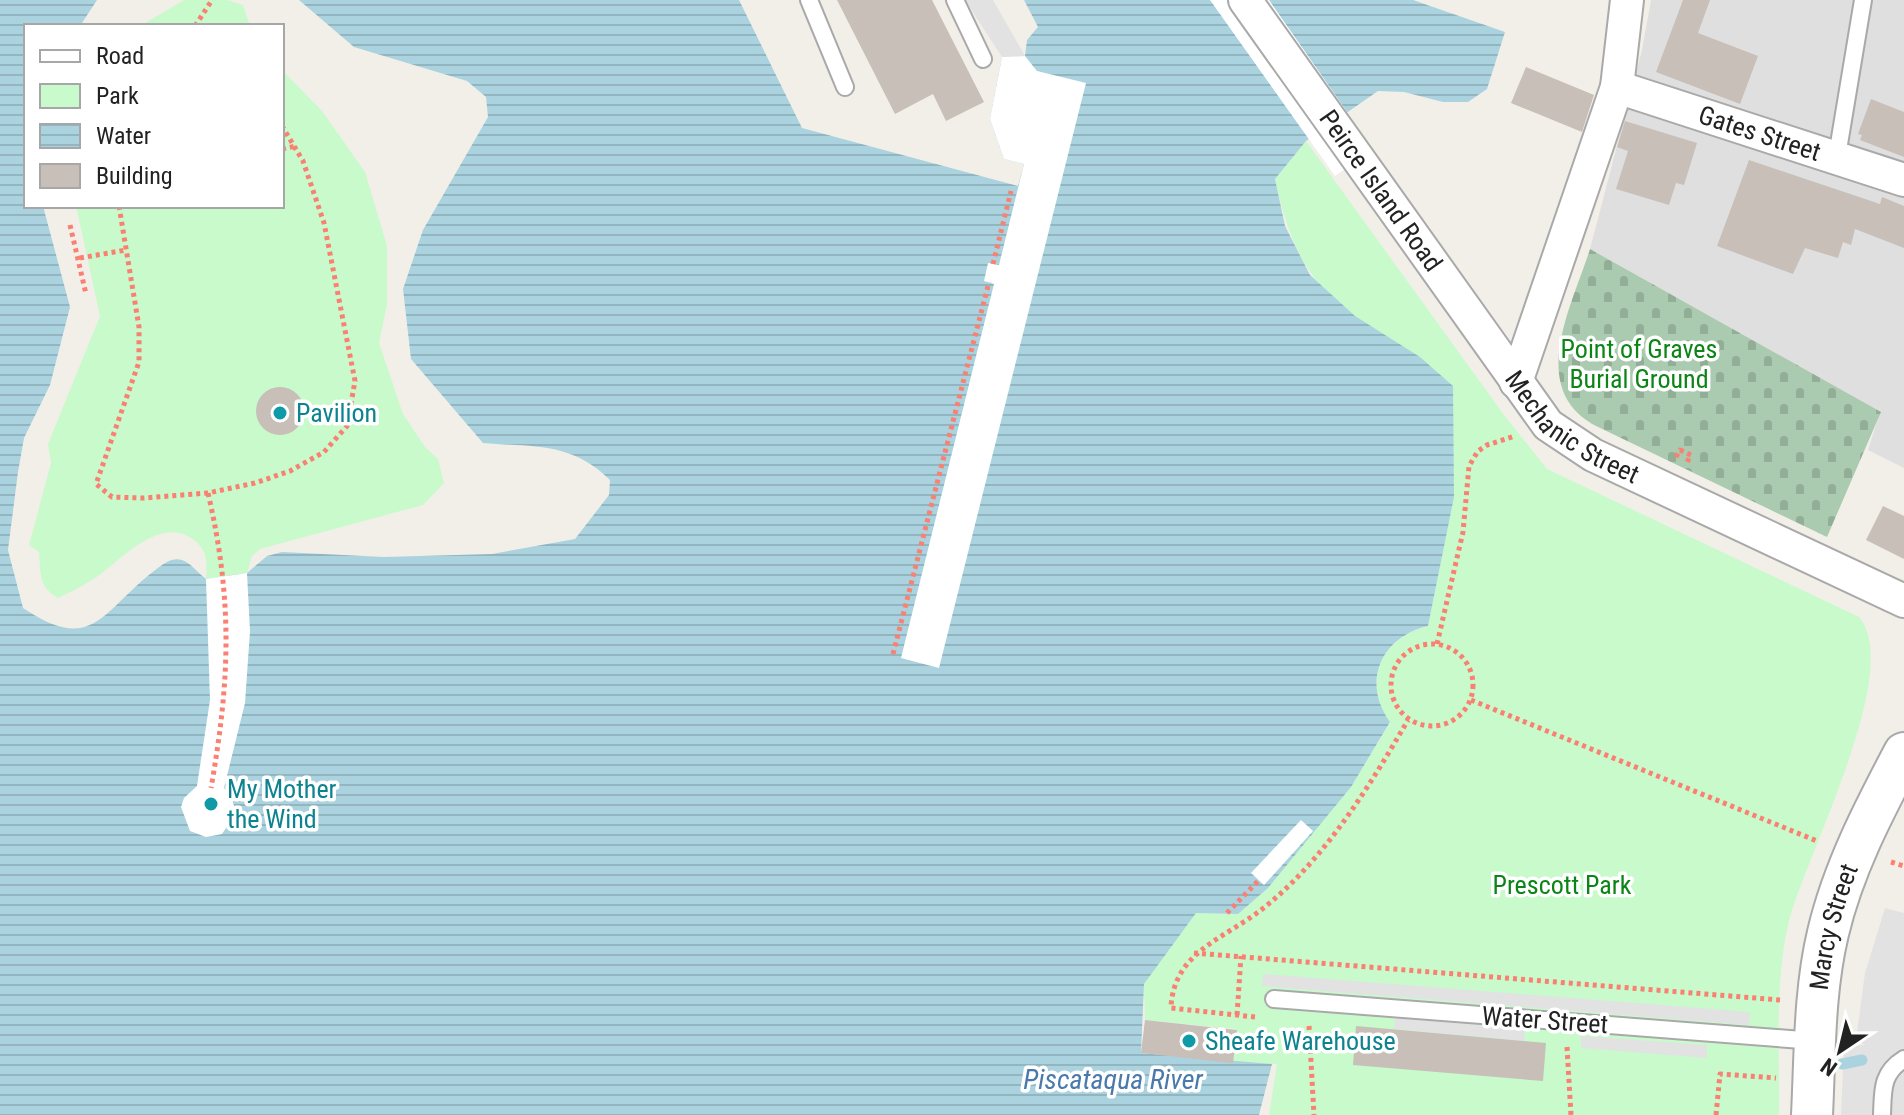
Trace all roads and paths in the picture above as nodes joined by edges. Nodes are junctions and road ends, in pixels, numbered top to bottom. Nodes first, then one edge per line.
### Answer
1 (212, 0) edge
2 (809, 0) edge
3 (955, 0) edge
4 (1245, 0) edge
5 (1627, 0) edge
6 (1863, 0) edge
7 (196, 24) edge
8 (983, 59) dead end
9 (845, 87) dead end
10 (1617, 87) junction
11 (284, 129) edge
12 (296, 146) junction
13 (284, 149) edge
14 (1837, 156) junction
15 (1904, 180) edge
16 (1011, 191) dead end
17 (119, 208) edge
18 (70, 225) dead end
19 (126, 250) junction
20 (80, 258) junction
21 (993, 264) dead end
22 (989, 282) dead end
23 (86, 294) dead end
24 (1516, 382) junction
25 (1524, 434) dead end
26 (208, 493) junction
27 (1904, 601) edge
28 (1437, 644) junction
29 (893, 654) dead end
30 (1471, 700) junction
31 (1408, 720) junction
32 (1904, 753) edge
33 (211, 788) dead end
34 (1817, 841) dead end
35 (1259, 880) dead end
36 (1227, 913) dead end
37 (1194, 953) junction
38 (1241, 956) junction
39 (1274, 999) dead end
40 (1309, 1001) junction
41 (1566, 1022) junction
42 (1817, 1022) junction
43 (1904, 1059) edge
44 (1812, 1098) edge
45 (1314, 1115) edge
46 (1571, 1115) edge
47 (1716, 1115) edge
48 (1882, 1115) edge

1 - 7 path
2 - 9 lane
3 - 8 lane
4 - 24 street, Peirce Island Road
5 - 10 street, Mechanic Street
6 - 14 lane
10 - 14 street, Gates Street
10 - 24 street, Mechanic Street
11 - 12 path
12 - 13 path
12 - 26 path
14 - 15 street, Gates Street
16 - 21 path
17 - 19 path
18 - 20 path
19 - 20 path
19 - 26 path
20 - 23 path
22 - 29 path
24 - 27 street, Mechanic Street
25 - 28 path
26 - 33 path
28 - 30 path
28 - 31 path
30 - 31 path
30 - 34 path
31 - 37 path
32 - 42 street, Marcy Street
35 - 36 path
37 - 38 path
37 - 38 path
38 - 42 path
39 - 40 lane, Water Street
40 - 41 lane, Water Street
40 - 45 path
41 - 42 lane, Water Street
41 - 46 path
42 - 44 street, Marcy Street
43 - 48 lane
44 - 47 path

